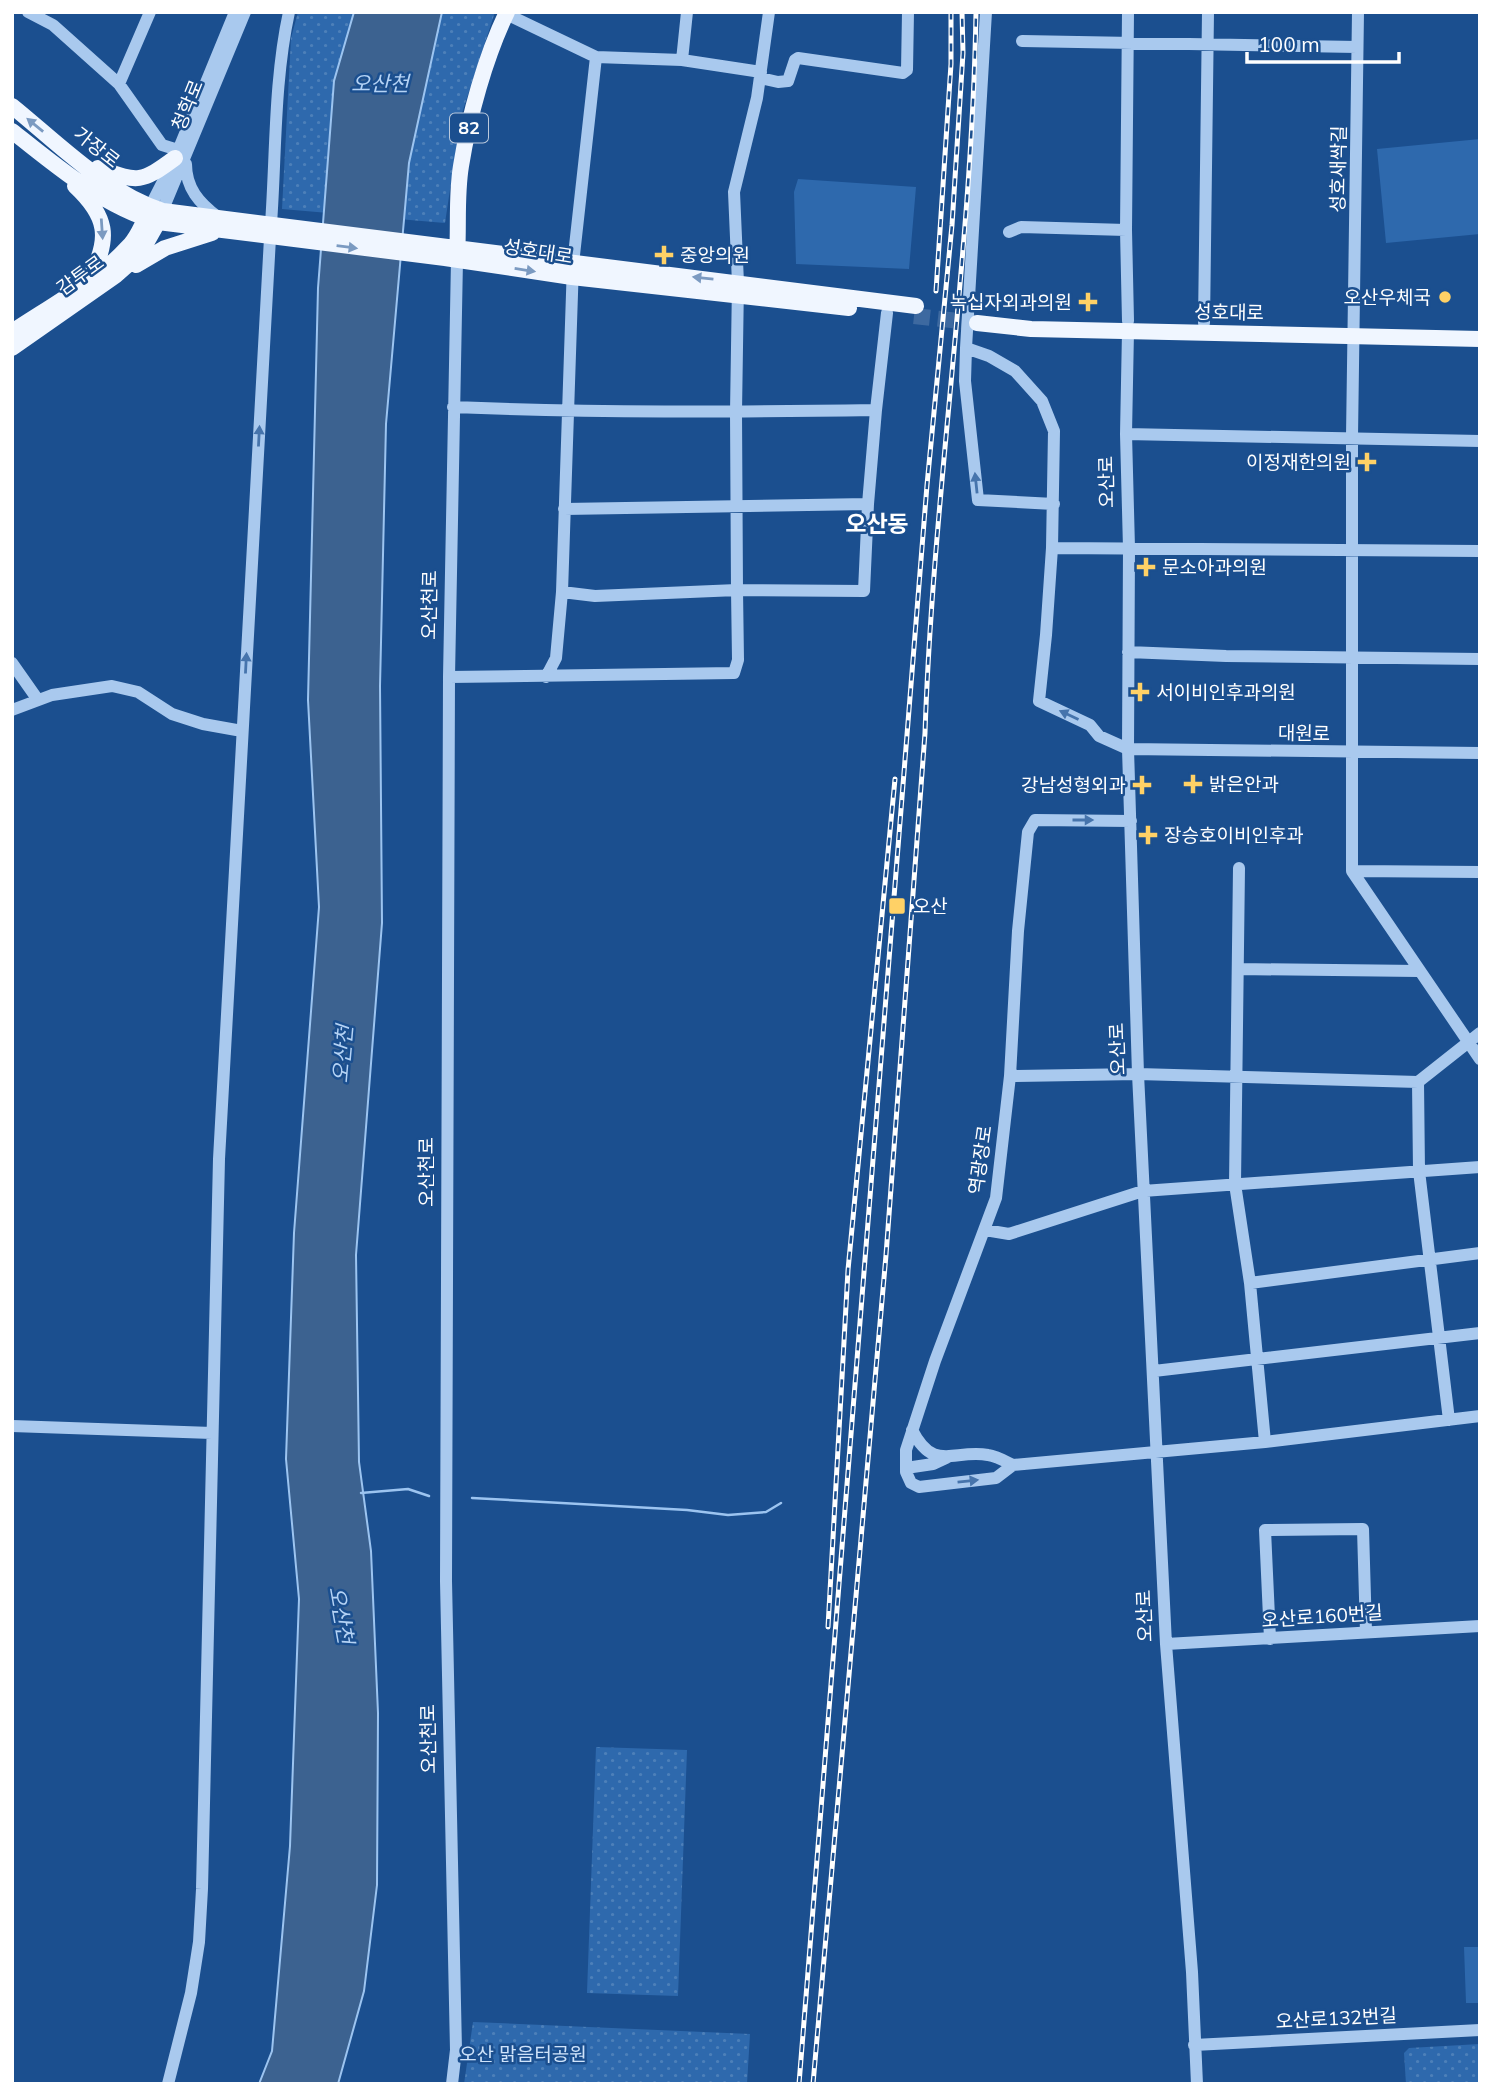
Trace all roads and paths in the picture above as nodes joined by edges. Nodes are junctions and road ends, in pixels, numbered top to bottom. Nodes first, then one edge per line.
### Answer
1 (28, 12) edge
2 (150, 12) edge
3 (235, 12) edge
4 (245, 12) edge
5 (289, 12) edge
6 (687, 12) edge
7 (769, 12) edge
8 (908, 12) edge
9 (986, 12) edge
10 (1128, 12) edge
11 (1208, 12) edge
12 (1358, 12) edge
13 (506, 13) edge
14 (1022, 41) dead end
15 (1128, 43) junction
16 (1208, 44) junction
17 (1357, 47) junction
18 (596, 57) junction
19 (682, 60) junction
20 (761, 75) junction
21 (119, 84) junction
22 (12, 106) edge
23 (12, 131) edge
24 (71, 154) junction
25 (180, 155) junction
26 (47, 158) junction
27 (154, 215) junction
28 (219, 225) junction
29 (1126, 230) junction
30 (276, 232) junction
31 (1009, 232) dead end
32 (452, 253) junction
33 (572, 271) junction
34 (116, 276) junction
35 (89, 279) junction
36 (738, 289) junction
37 (887, 313) junction
38 (977, 319) tunnel mouth
39 (1204, 323) junction
40 (1128, 326) junction
41 (1480, 328) edge
42 (1354, 331) junction
43 (12, 332) edge
44 (1480, 339) edge
45 (12, 348) edge
46 (966, 348) junction
47 (453, 407) junction
48 (876, 410) junction
49 (566, 412) junction
50 (736, 412) junction
51 (1126, 434) junction
52 (1352, 438) junction
53 (1480, 441) edge
54 (868, 504) junction
55 (1054, 504) junction
56 (736, 507) junction
57 (564, 509) junction
58 (1052, 548) junction
59 (1129, 548) junction
60 (1352, 550) junction
61 (1480, 551) edge
62 (737, 590) junction
63 (562, 593) junction
64 (1128, 652) junction
65 (1351, 658) junction
66 (1480, 659) edge
67 (12, 663) edge
68 (449, 677) junction
69 (546, 677) junction
70 (38, 700) junction
71 (12, 710) edge
72 (242, 731) junction
73 (1128, 749) junction
74 (1351, 753) junction
75 (1480, 753) edge
76 (1131, 821) junction
77 (1239, 868) dead end
78 (1352, 871) junction
79 (1480, 872) edge
80 (1238, 969) junction
81 (1419, 971) junction
82 (1480, 1033) edge
83 (1468, 1042) junction
84 (1480, 1059) edge
85 (1139, 1074) junction
86 (1010, 1076) junction
87 (1237, 1076) junction
88 (1418, 1082) junction
89 (1480, 1167) edge
90 (1419, 1171) junction
91 (1234, 1184) junction
92 (1143, 1191) junction
93 (985, 1230) junction
94 (1480, 1252) edge
95 (1430, 1258) junction
96 (1250, 1283) junction
97 (1480, 1333) edge
98 (1439, 1338) junction
99 (1257, 1360) junction
100 (1154, 1371) junction
101 (1480, 1416) edge
102 (1449, 1420) junction
103 (12, 1426) edge
104 (912, 1430) junction
105 (212, 1433) junction
106 (1265, 1442) junction
107 (1158, 1452) junction
108 (948, 1457) junction
109 (1013, 1465) junction
110 (906, 1468) junction
111 (1480, 1626) edge
112 (1366, 1632) junction
113 (1270, 1639) junction
114 (1166, 1644) junction
115 (1480, 2030) edge
116 (1194, 2045) junction
117 (168, 2084) edge
118 (452, 2084) edge
119 (1197, 2084) edge

1 - 21 street
2 - 21 street
3 - 25 street, 청학로
4 - 25 street, 청학로
5 - 30 street
6 - 19 street
7 - 20 street
8 - 20 street
9 - 46 street
10 - 15 street, 오산로
11 - 16 street
12 - 17 street, 성호새싹길
13 - 18 street
13 - 32 main road, 오산천로 / 82
14 - 15 street
15 - 16 street
15 - 29 street, 오산로
16 - 17 street
16 - 39 street
17 - 42 street, 성호새싹길
18 - 19 street
18 - 33 street
19 - 20 street
20 - 36 street
21 - 25 street
24 -> 22 main road, 가장로
23 - 26 main road, 가장로
24 - 25 main road
24 - 27 main road, 가장로
25 - 27 street, 청학로
25 - 28 street
26 - 27 main road, 가장로
26 -> 35 main road
27 - 28 main road, 성호대로
27 - 34 main road, 감투로
27 - 35 main road, 감투로
28 - 30 main road, 성호대로
28 - 34 main road
29 - 31 street
29 - 40 street, 오산로
30 - 32 main road, 성호대로
72 -> 30 street
32 - 33 main road, 성호대로
32 - 47 street, 오산천로
33 - 36 main road, 성호대로
33 - 49 street
34 - 45 main road, 감투로
35 - 43 main road, 감투로
36 - 37 main road, 성호대로
36 - 37 main road, 성호대로
36 - 50 street
37 - 48 street
38 - 40 main road, 성호대로
39 - 40 main road, 성호대로
39 - 42 main road, 성호대로
40 - 42 main road, 성호대로
40 - 51 street, 오산로
41 - 42 main road, 성호대로
42 - 44 main road, 성호대로
42 - 52 street, 성호새싹길
46 - 55 street
55 -> 46 street
47 - 49 street
47 - 68 street, 오산천로
48 - 50 street
48 - 54 street
49 - 50 street
49 - 57 street
50 - 56 street
51 - 52 street
51 - 59 street, 오산로
52 - 53 street
52 - 60 street, 성호새싹길
54 - 56 street
54 - 62 street
55 - 58 street
56 - 57 street
56 - 62 street
57 - 63 street
58 - 59 street
73 -> 58 street
59 - 60 street
59 - 64 street, 오산로
60 - 61 street
60 - 65 street, 성호새싹길
62 - 63 street
62 - 69 street
63 - 69 street
64 - 65 street
64 - 73 street, 오산로
65 - 66 street
65 - 74 street, 성호새싹길
67 - 70 street
68 - 69 street
68 - 118 street, 오산천로
70 - 71 street
70 - 72 street
72 - 105 street
73 - 74 street, 대원로
73 - 76 street, 오산로
74 - 75 street, 대원로
74 - 78 street, 성호새싹길
76 - 85 street, 오산로
86 -> 76 street, 역광장로
77 - 80 street
78 - 79 street
78 - 81 street
80 - 81 street
80 - 87 street
81 - 83 street
82 - 83 street
83 - 84 street
83 - 88 street
85 - 86 street
85 - 87 street
85 - 92 street, 오산로
86 - 93 street, 역광장로
87 - 88 street
87 - 91 street
88 - 90 street
89 - 90 street
90 - 91 street
90 - 95 street
91 - 92 street
91 - 96 street
92 - 93 street
92 - 100 street, 오산로
93 - 104 street, 역광장로
94 - 95 street
95 - 96 street
95 - 98 street
96 - 99 street
97 - 98 street
98 - 99 street
98 - 102 street
99 - 100 street
99 - 106 street
100 - 107 street, 오산로
101 - 102 street
102 - 106 street
103 - 105 street
104 - 108 street
104 - 110 street, 역광장로
105 - 117 street
106 - 107 street
107 - 109 street
107 - 114 street, 오산로
108 - 109 street
108 - 110 street
110 -> 109 street
111 - 112 street, 오산로160번길
112 - 113 street, 오산로160번길
112 - 113 street
113 - 114 street, 오산로160번길
114 - 116 street, 오산로
115 - 116 street, 오산로132번길
116 - 119 street, 오산로

